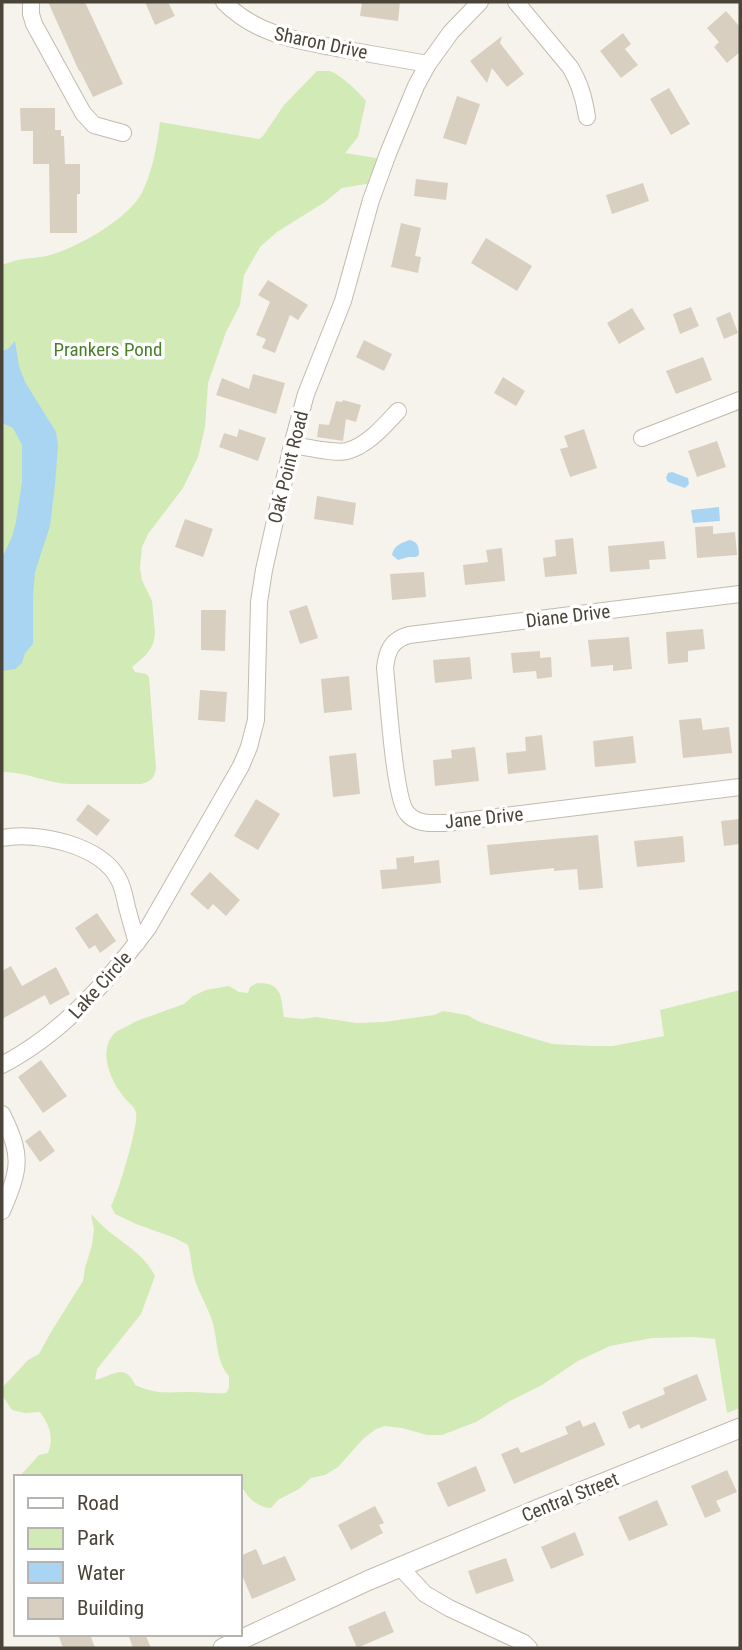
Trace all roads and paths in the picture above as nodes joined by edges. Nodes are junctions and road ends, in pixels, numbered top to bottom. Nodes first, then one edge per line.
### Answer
1 (31, 2) edge
2 (224, 2) edge
3 (480, 2) edge
4 (516, 2) edge
5 (428, 64) junction
6 (587, 117) dead end
7 (123, 133) dead end
8 (740, 400) edge
9 (398, 411) dead end
10 (642, 438) dead end
11 (292, 445) junction
12 (740, 594) edge
13 (396, 640) joint
14 (740, 787) edge
15 (2, 838) edge
16 (137, 943) junction
17 (2, 1065) edge
18 (2, 1114) edge
19 (2, 1211) edge
20 (740, 1428) edge
21 (400, 1567) junction
22 (223, 1648) edge
23 (529, 1648) edge

1 - 7 street
2 - 5 street, Sharon Drive
3 - 5 street, Oak Point Road
4 - 6 street
5 - 11 street, Oak Point Road
8 - 10 street
9 - 11 street
11 - 16 street, Oak Point Road
12 - 13 street, Diane Drive
13 - 14 street, Jane Drive
15 - 16 street, Lake Circle
16 - 17 street, Lake Circle
18 - 19 street
20 - 21 street, Central Street
21 - 22 street, Central Street
21 - 23 street

